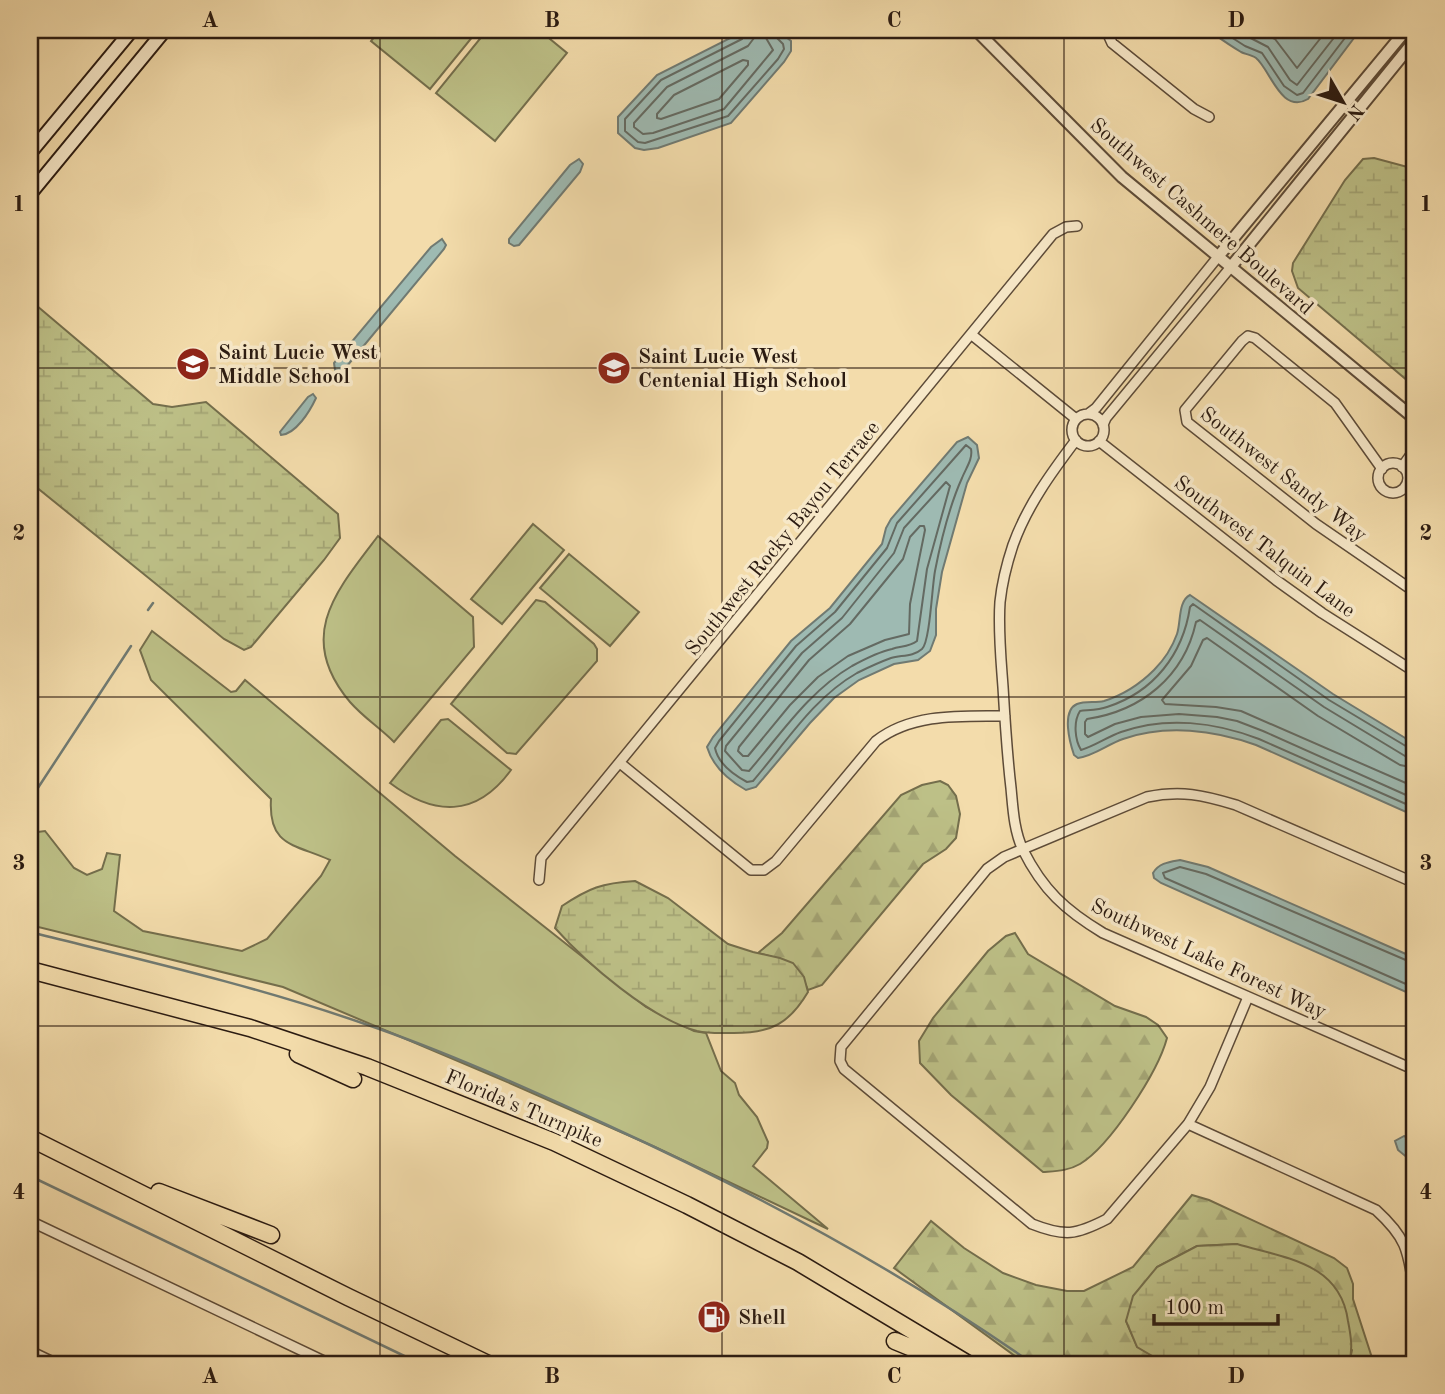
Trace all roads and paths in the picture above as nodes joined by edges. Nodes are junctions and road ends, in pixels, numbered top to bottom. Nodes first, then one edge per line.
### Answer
1 (132, 30) edge
2 (165, 30) edge
3 (976, 30) edge
4 (1106, 30) edge
5 (1406, 30) edge
6 (1415, 40) edge
7 (1209, 117) dead end
8 (30, 153) edge
9 (30, 194) edge
10 (1077, 226) dead end
11 (1217, 258) junction
12 (1230, 268) junction
13 (972, 335) junction
14 (1139, 355) junction
15 (1152, 362) junction
16 (1088, 414) junction
17 (1076, 419) junction
18 (1415, 419) edge
19 (1103, 425) junction
20 (1076, 440) junction
21 (1099, 441) junction
22 (1415, 449) edge
23 (1402, 467) junction
24 (1382, 469) junction
25 (1411, 484) edge
26 (1415, 592) edge
27 (1415, 672) edge
28 (1004, 716) junction
29 (620, 763) junction
30 (1023, 849) junction
31 (539, 880) dead end
32 (1415, 883) edge
33 (30, 970) edge
34 (1248, 997) junction
35 (211, 1018) junction
36 (1415, 1070) edge
37 (353, 1079) dead end
38 (1188, 1124) junction
39 (30, 1138) edge
40 (74, 1160) junction
41 (30, 1221) edge
42 (271, 1235) dead end
43 (1415, 1297) edge
44 (895, 1341) dead end
45 (30, 1351) edge
46 (57, 1364) edge
47 (330, 1364) edge
48 (488, 1364) edge
49 (951, 1364) edge
50 (968, 1364) edge

1 - 8 main road
2 - 9 main road
3 - 11 street, Southwest Cashmere Boulevard
4 - 7 street
5 - 11 street
6 - 12 street
10 - 13 street, Southwest Rocky Bayou Terrace
11 - 12 street, Southwest Cashmere Boulevard
11 - 14 street
12 - 15 street
12 - 18 street, Southwest Cashmere Boulevard
13 - 17 street
13 - 29 street, Southwest Rocky Bayou Terrace
14 - 15 street
14 - 16 street
15 - 19 street
16 - 17 street
16 - 19 street
17 - 20 street
19 - 21 street
20 - 21 street
20 - 28 street, Southwest Lake Forest Way
21 - 27 street, Southwest Talquin Lane
22 - 23 street
23 - 24 street
23 - 25 street
24 - 25 street
24 - 26 street, Southwest Sandy Way
28 - 29 street
28 - 30 street, Southwest Lake Forest Way
29 - 31 street, Southwest Rocky Bayou Terrace
30 - 32 street
30 - 34 street, Southwest Lake Forest Way
30 - 38 street
33 - 35 highway, Florida's Turnpike
34 - 36 street, Southwest Lake Forest Way
34 - 38 street
35 - 37 highway
35 - 50 highway, Florida's Turnpike
38 - 43 street
39 - 40 highway
40 - 42 highway
40 - 48 highway
41 - 47 street
44 - 49 highway
45 - 46 street

